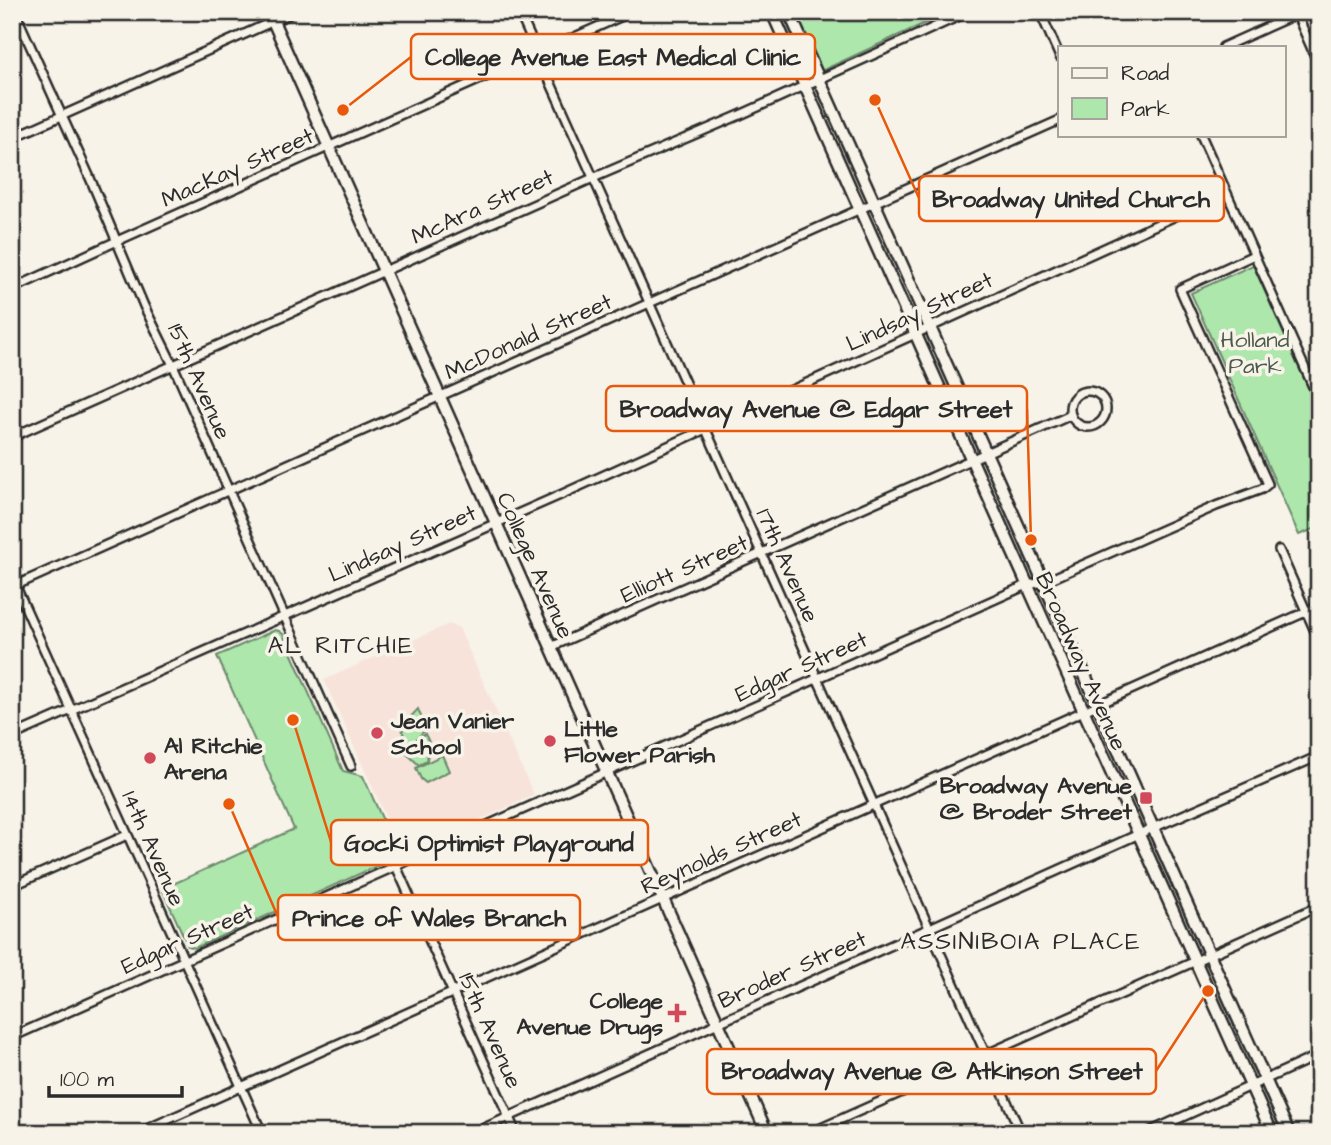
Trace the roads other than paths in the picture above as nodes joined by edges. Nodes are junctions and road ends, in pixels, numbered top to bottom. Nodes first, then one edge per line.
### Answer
1 (15, 12) edge
2 (294, 12) edge
3 (519, 12) edge
4 (631, 12) edge
5 (772, 12) edge
6 (789, 12) edge
7 (968, 12) edge
8 (1040, 12) edge
9 (1297, 13) edge
10 (271, 17) edge
11 (1225, 46) edge
12 (1058, 52) edge
13 (538, 53) junction
14 (1319, 65) edge
15 (820, 79) junction
16 (805, 86) junction
17 (61, 116) junction
18 (1058, 121) edge
19 (1200, 136) edge
20 (12, 138) edge
21 (329, 148) junction
22 (593, 178) junction
23 (1226, 193) junction
24 (876, 203) junction
25 (860, 210) junction
26 (117, 241) junction
27 (1254, 255) junction
28 (384, 271) junction
29 (12, 289) edge
30 (650, 304) junction
31 (930, 326) junction
32 (915, 333) junction
33 (173, 365) junction
34 (440, 397) junction
35 (1319, 400) edge
36 (1071, 415) junction
37 (706, 429) junction
38 (12, 437) edge
39 (986, 453) junction
40 (971, 459) junction
41 (228, 491) junction
42 (496, 523) junction
43 (1279, 550) dead end
44 (762, 554) junction
45 (1044, 582) junction
46 (13, 584) edge
47 (1027, 585) junction
48 (1319, 606) edge
49 (1306, 612) junction
50 (285, 616) junction
51 (1319, 640) edge
52 (551, 647) junction
53 (818, 679) junction
54 (1096, 705) junction
55 (72, 710) junction
56 (1084, 710) junction
57 (12, 736) edge
58 (1319, 756) edge
59 (351, 765) dead end
60 (607, 773) junction
61 (874, 804) junction
62 (1152, 828) junction
63 (1139, 834) junction
64 (127, 835) junction
65 (396, 866) junction
66 (12, 886) edge
67 (663, 899) junction
68 (1319, 906) edge
69 (929, 928) junction
70 (1209, 956) junction
71 (184, 961) junction
72 (1196, 961) junction
73 (453, 993) junction
74 (718, 1023) junction
75 (12, 1037) edge
76 (986, 1055) junction
77 (1319, 1055) edge
78 (1265, 1080) junction
79 (241, 1086) junction
80 (1252, 1086) junction
81 (508, 1117) junction
82 (138, 1133) edge
83 (262, 1133) edge
84 (473, 1133) edge
85 (516, 1133) edge
86 (767, 1133) edge
87 (810, 1133) edge
88 (1021, 1133) edge
89 (1147, 1133) edge
90 (1272, 1133) edge
91 (1289, 1133) edge

1 - 17 street, 15th Avenue
2 - 10 street
3 - 13 street, 17th Avenue
4 - 13 street, MacKay Street
5 - 16 street, Broadway Avenue
6 - 15 street, Broadway Avenue
7 - 15 street, McAra Street
8 - 12 street
9 - 11 street
9 - 14 street
10 - 17 street
10 - 21 street, College Avenue
13 - 21 street, MacKay Street
13 - 22 street, 17th Avenue
15 - 16 street, McAra Street
15 - 24 street, Broadway Avenue
16 - 22 street, McAra Street
16 - 25 street, Broadway Avenue
17 - 20 street
17 - 26 street, 15th Avenue
18 - 24 street, McDonald Street
19 - 23 street
21 - 26 street, MacKay Street
21 - 28 street, College Avenue
22 - 28 street, McAra Street
22 - 30 street, 17th Avenue
23 - 27 street
23 - 31 street, Lindsay Street
24 - 25 street, McDonald Street
24 - 31 street, Broadway Avenue
25 - 30 street, McDonald Street
25 - 32 street, Broadway Avenue
26 - 29 street, MacKay Street
26 - 33 street, 15th Avenue
27 - 35 street
27 - 45 street, Edgar Street
28 - 33 street, McAra Street
28 - 34 street, College Avenue
30 - 34 street, McDonald Street
30 - 37 street, 17th Avenue
31 - 32 street, Lindsay Street
31 - 39 street, Broadway Avenue
32 - 37 street, Lindsay Street
32 - 40 street, Broadway Avenue
33 - 38 street, McAra Street
33 - 41 street, 15th Avenue
34 - 41 street, McDonald Street
34 - 42 street, College Avenue
36 - 36 street
36 - 39 street, Elliott Street
37 - 42 street, Lindsay Street
37 - 44 street, 17th Avenue
39 - 40 street, Elliott Street
39 - 45 street, Broadway Avenue
40 - 44 street, Elliott Street
40 - 47 street, Broadway Avenue
41 - 46 street, McDonald Street
41 - 50 street, 15th Avenue
42 - 50 street, Lindsay Street
42 - 52 street, College Avenue
43 - 49 street
44 - 52 street, Elliott Street
44 - 53 street, 17th Avenue
45 - 47 street, Edgar Street
45 - 54 street, Broadway Avenue
46 - 55 street, 14th Avenue
47 - 53 street, Edgar Street
47 - 56 street, Broadway Avenue
48 - 49 street, Reynolds Street
49 - 51 street
49 - 54 street, Reynolds Street
50 - 55 street, Lindsay Street
50 - 59 street, 15th Avenue
52 - 60 street, College Avenue
53 - 60 street, Edgar Street
53 - 61 street, 17th Avenue
54 - 56 street, Reynolds Street
54 - 62 street, Broadway Avenue
55 - 57 street, Lindsay Street
55 - 64 street, 14th Avenue
56 - 61 street, Reynolds Street
56 - 63 street, Broadway Avenue
58 - 62 street, Broder Street
60 - 65 street, Edgar Street
60 - 67 street, College Avenue
61 - 67 street, Reynolds Street
61 - 69 street, 17th Avenue
62 - 63 street, Broder Street
62 - 70 street, Broadway Avenue
63 - 69 street, Broder Street
63 - 72 street, Broadway Avenue
64 - 66 street
64 - 71 street, 14th Avenue
65 - 71 street, Edgar Street
65 - 73 street, 15th Avenue
67 - 73 street, Reynolds Street
67 - 74 street, College Avenue
68 - 70 street
69 - 74 street, Broder Street
69 - 76 street, 17th Avenue
70 - 72 street
70 - 78 street, Broadway Avenue
71 - 75 street, Edgar Street
71 - 79 street, 14th Avenue
72 - 76 street
72 - 80 street, Broadway Avenue
73 - 79 street, Reynolds Street
73 - 81 street, 15th Avenue
74 - 81 street, Broder Street
74 - 86 street, College Avenue
76 - 87 street
76 - 88 street, 17th Avenue
77 - 78 street
78 - 80 street
78 - 91 street, Broadway Avenue
79 - 82 street, Reynolds Street
79 - 83 street, 14th Avenue
80 - 89 street
80 - 90 street, Broadway Avenue
81 - 84 street, Broder Street
81 - 85 street, 15th Avenue

